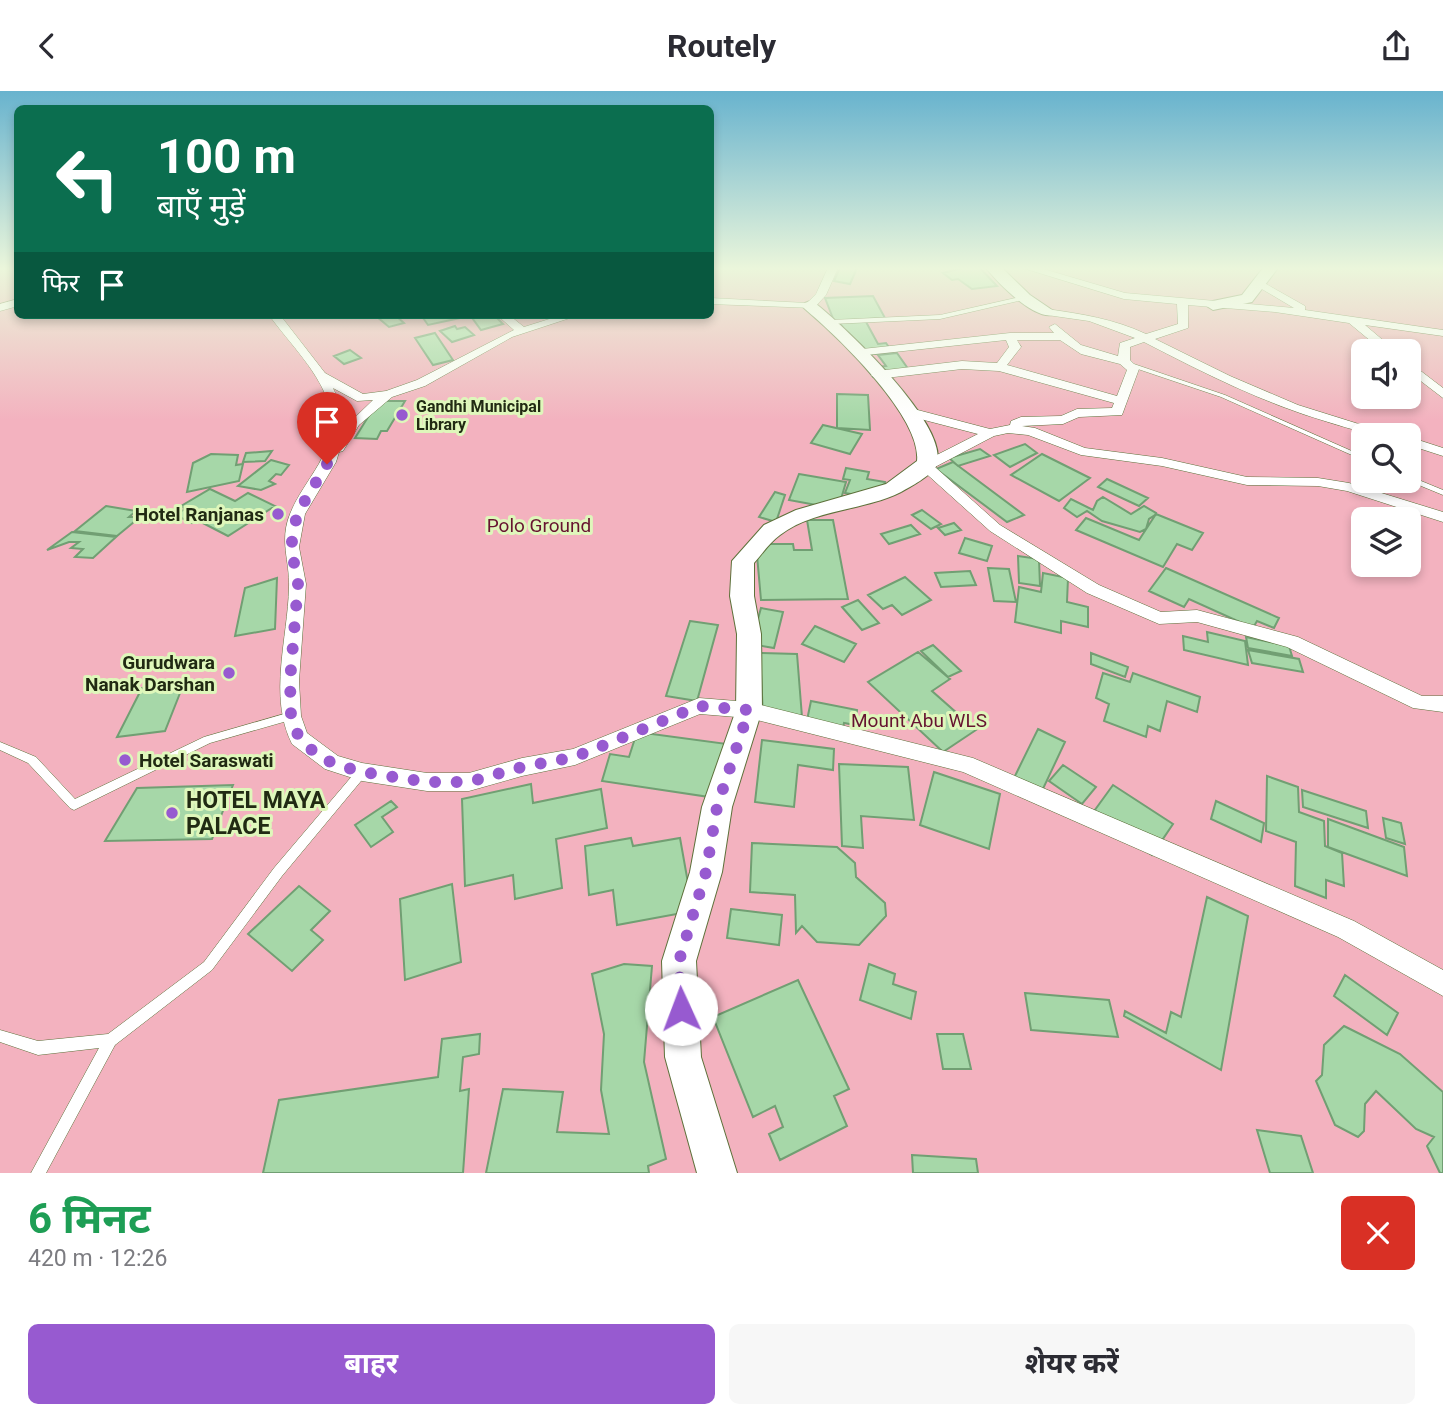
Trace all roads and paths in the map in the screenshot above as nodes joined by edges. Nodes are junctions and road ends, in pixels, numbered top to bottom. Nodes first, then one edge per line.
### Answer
1 (826, 318) edge
2 (907, 318) edge
3 (1051, 318) edge
4 (1092, 318) edge
5 (1183, 318) edge
6 (1339, 318) edge
7 (277, 319) edge
8 (507, 319) edge
9 (560, 319) edge
10 (1352, 321) junction
11 (831, 322) junction
12 (521, 330) junction
13 (1443, 333) edge
14 (1010, 337) junction
15 (1061, 337) junction
16 (1146, 339) junction
17 (1375, 339) edge
18 (857, 352) junction
19 (1126, 362) junction
20 (1000, 367) junction
21 (877, 375) junction
22 (321, 376) junction
23 (1421, 376) edge
24 (388, 394) junction
25 (1443, 394) edge
26 (1122, 401) junction
27 (909, 412) junction
28 (1351, 425) edge
29 (1008, 429) junction
30 (990, 433) junction
31 (1421, 445) edge
32 (1443, 452) edge
33 (1351, 453) edge
34 (327, 464) junction
35 (926, 466) junction
36 (1421, 483) edge
37 (1443, 493) edge
38 (1443, 517) edge
39 (1443, 704) edge
40 (749, 710) junction
41 (291, 716) junction
42 (0, 746) edge
43 (362, 772) junction
44 (1443, 984) edge
45 (0, 1036) edge
46 (110, 1040) junction
47 (38, 1173) edge
48 (717, 1173) edge

1 - 11 main road
2 - 11 lane
3 - 15 street
4 - 16 street
5 - 16 street
6 - 10 street
7 - 22 street
8 - 12 street
9 - 12 street
10 - 13 street
10 - 17 street
11 - 18 main road
12 - 24 street
14 - 15 street
14 - 18 street
14 - 20 street
15 - 19 street
16 - 19 street
16 - 28 street
18 - 21 main road
19 - 26 street
19 - 33 lane
20 - 21 street
20 - 26 street
21 - 27 main road
22 - 24 street
22 - 34 street
23 - 25 street
24 - 34 street
26 - 29 street
27 - 30 street
27 - 35 main road
29 - 30 street
29 - 38 street
30 - 35 street
31 - 32 street
34 - 41 street
35 - 39 street
35 - 40 main road
36 - 37 lane
40 - 43 street
40 - 44 street
40 - 48 main road
41 - 42 lane
41 - 43 street
43 - 46 lane
45 - 46 lane
46 - 47 lane

